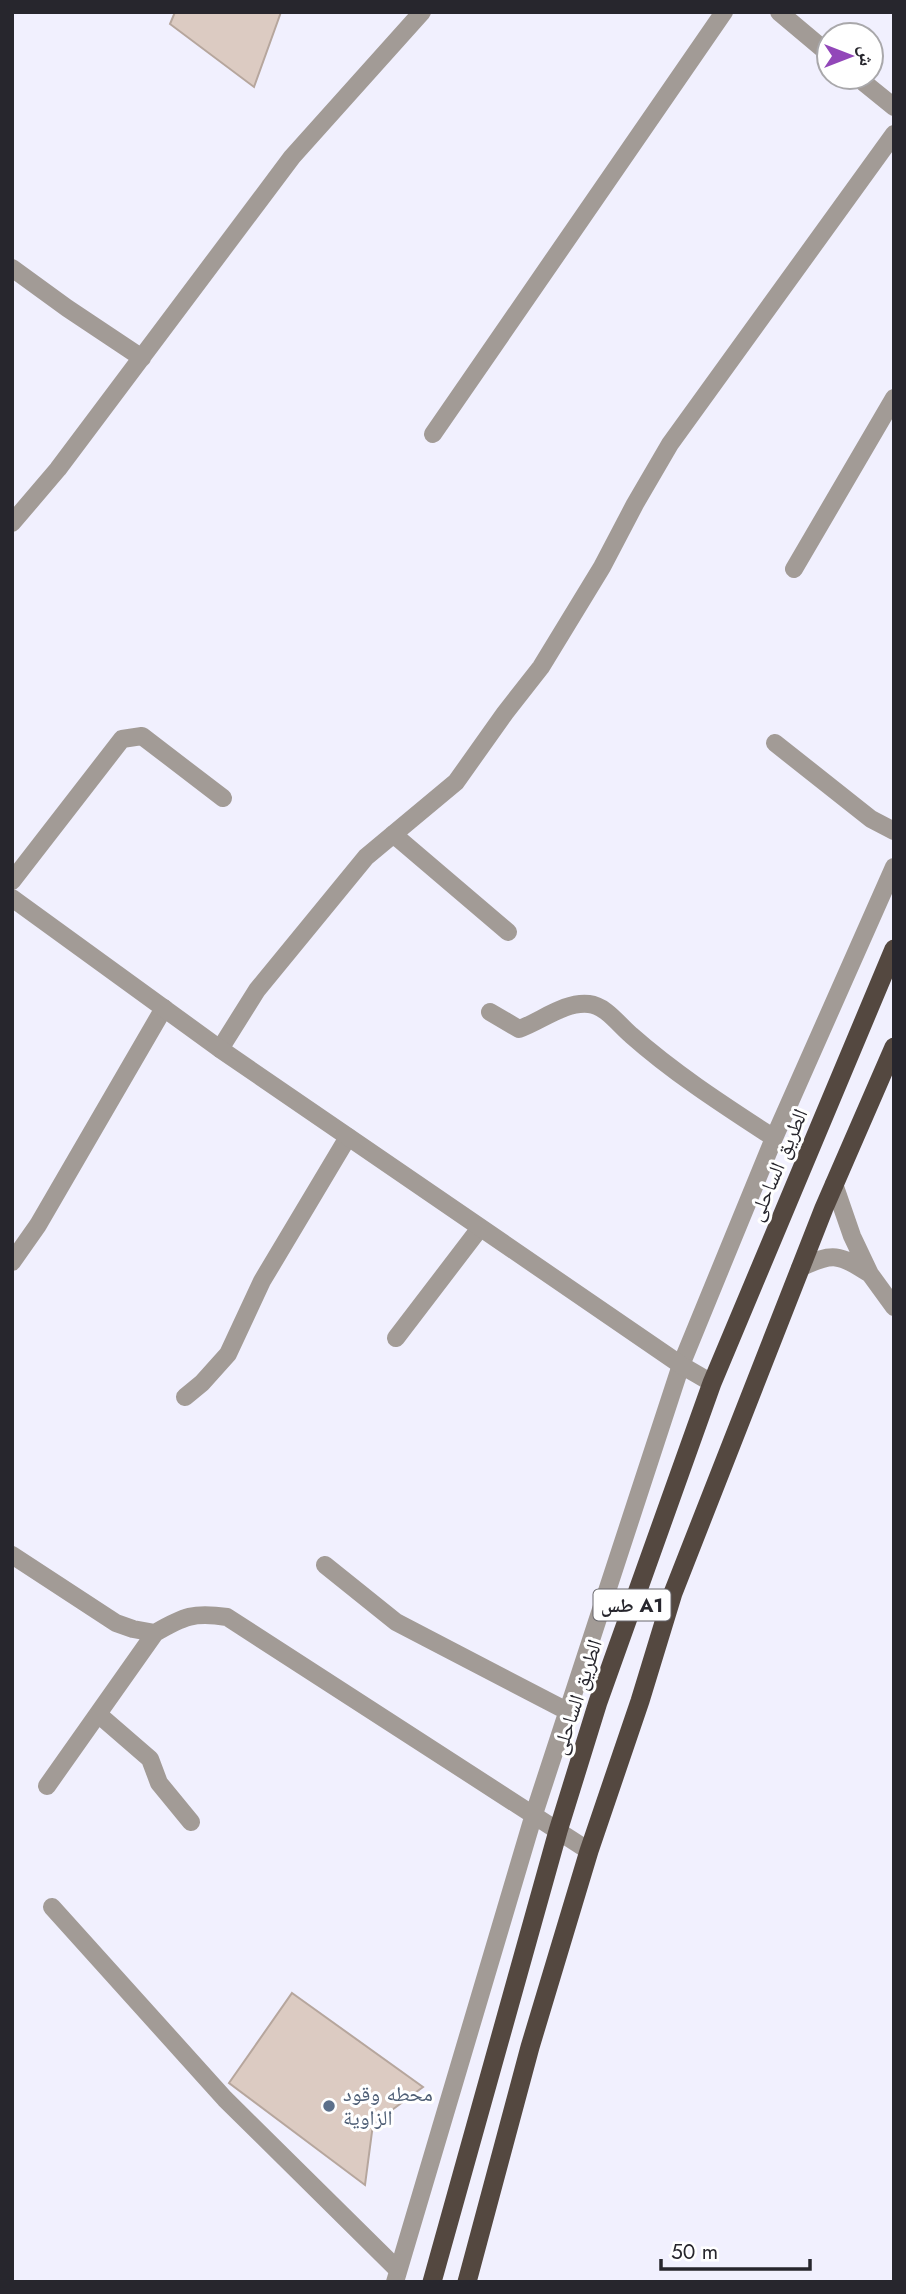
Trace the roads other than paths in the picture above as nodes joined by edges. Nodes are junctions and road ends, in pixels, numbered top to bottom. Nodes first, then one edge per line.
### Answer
1 (422, 12) edge
2 (724, 12) edge
3 (779, 12) edge
4 (815, 42) edge
5 (875, 91) edge
6 (894, 107) edge
7 (894, 134) edge
8 (12, 268) edge
9 (142, 358) junction
10 (894, 398) edge
11 (433, 433) dead end
12 (12, 523) edge
13 (794, 569) dead end
14 (775, 743) dead end
15 (223, 798) dead end
16 (894, 831) edge
17 (393, 834) junction
18 (894, 867) edge
19 (12, 881) edge
20 (12, 898) edge
21 (508, 932) dead end
22 (894, 949) edge
23 (164, 1008) junction
24 (490, 1012) dead end
25 (894, 1047) edge
26 (220, 1049) junction
27 (348, 1137) junction
28 (774, 1138) junction
29 (834, 1184) junction
30 (480, 1228) junction
31 (12, 1262) edge
32 (800, 1268) junction
33 (870, 1274) junction
34 (894, 1307) edge
35 (397, 1338) dead end
36 (681, 1365) junction
37 (712, 1383) junction
38 (184, 1397) dead end
39 (12, 1555) edge
40 (325, 1565) dead end
41 (155, 1633) junction
42 (567, 1711) junction
43 (98, 1714) junction
44 (47, 1786) dead end
45 (534, 1814) junction
46 (191, 1822) dead end
47 (558, 1831) junction
48 (589, 1851) junction
49 (52, 1907) dead end
50 (397, 2276) edge
51 (432, 2282) edge
52 (467, 2282) edge

1 - 9 street
2 - 11 street
3 - 4 street
5 - 6 street
7 - 17 street
8 - 9 street
9 - 12 street
10 - 13 street
14 - 16 street
15 - 19 street
17 - 21 street
17 - 26 street
18 - 28 street
20 - 23 street
22 - 37 highway, الطريق الساحلى / طس A1
23 - 26 street
23 - 31 street
24 - 28 street
25 - 29 highway, طس A1
26 - 27 street
27 - 30 street
27 - 38 street
28 - 36 street
29 - 32 highway, طس A1
29 - 33 street
30 - 35 street
30 - 36 street
32 - 33 street
32 - 48 highway, طس A1
33 - 34 street
36 - 37 street
36 - 42 street
37 - 47 highway, الطريق الساحلى / طس A1
39 - 41 street
40 - 42 street
41 - 43 street
41 - 45 street
42 - 45 street
43 - 44 street
43 - 46 street
45 - 47 street
45 - 50 street
47 - 48 street
47 - 51 highway, الطريق الساحلى / طس A1
48 - 52 highway, طس A1
49 - 50 street

